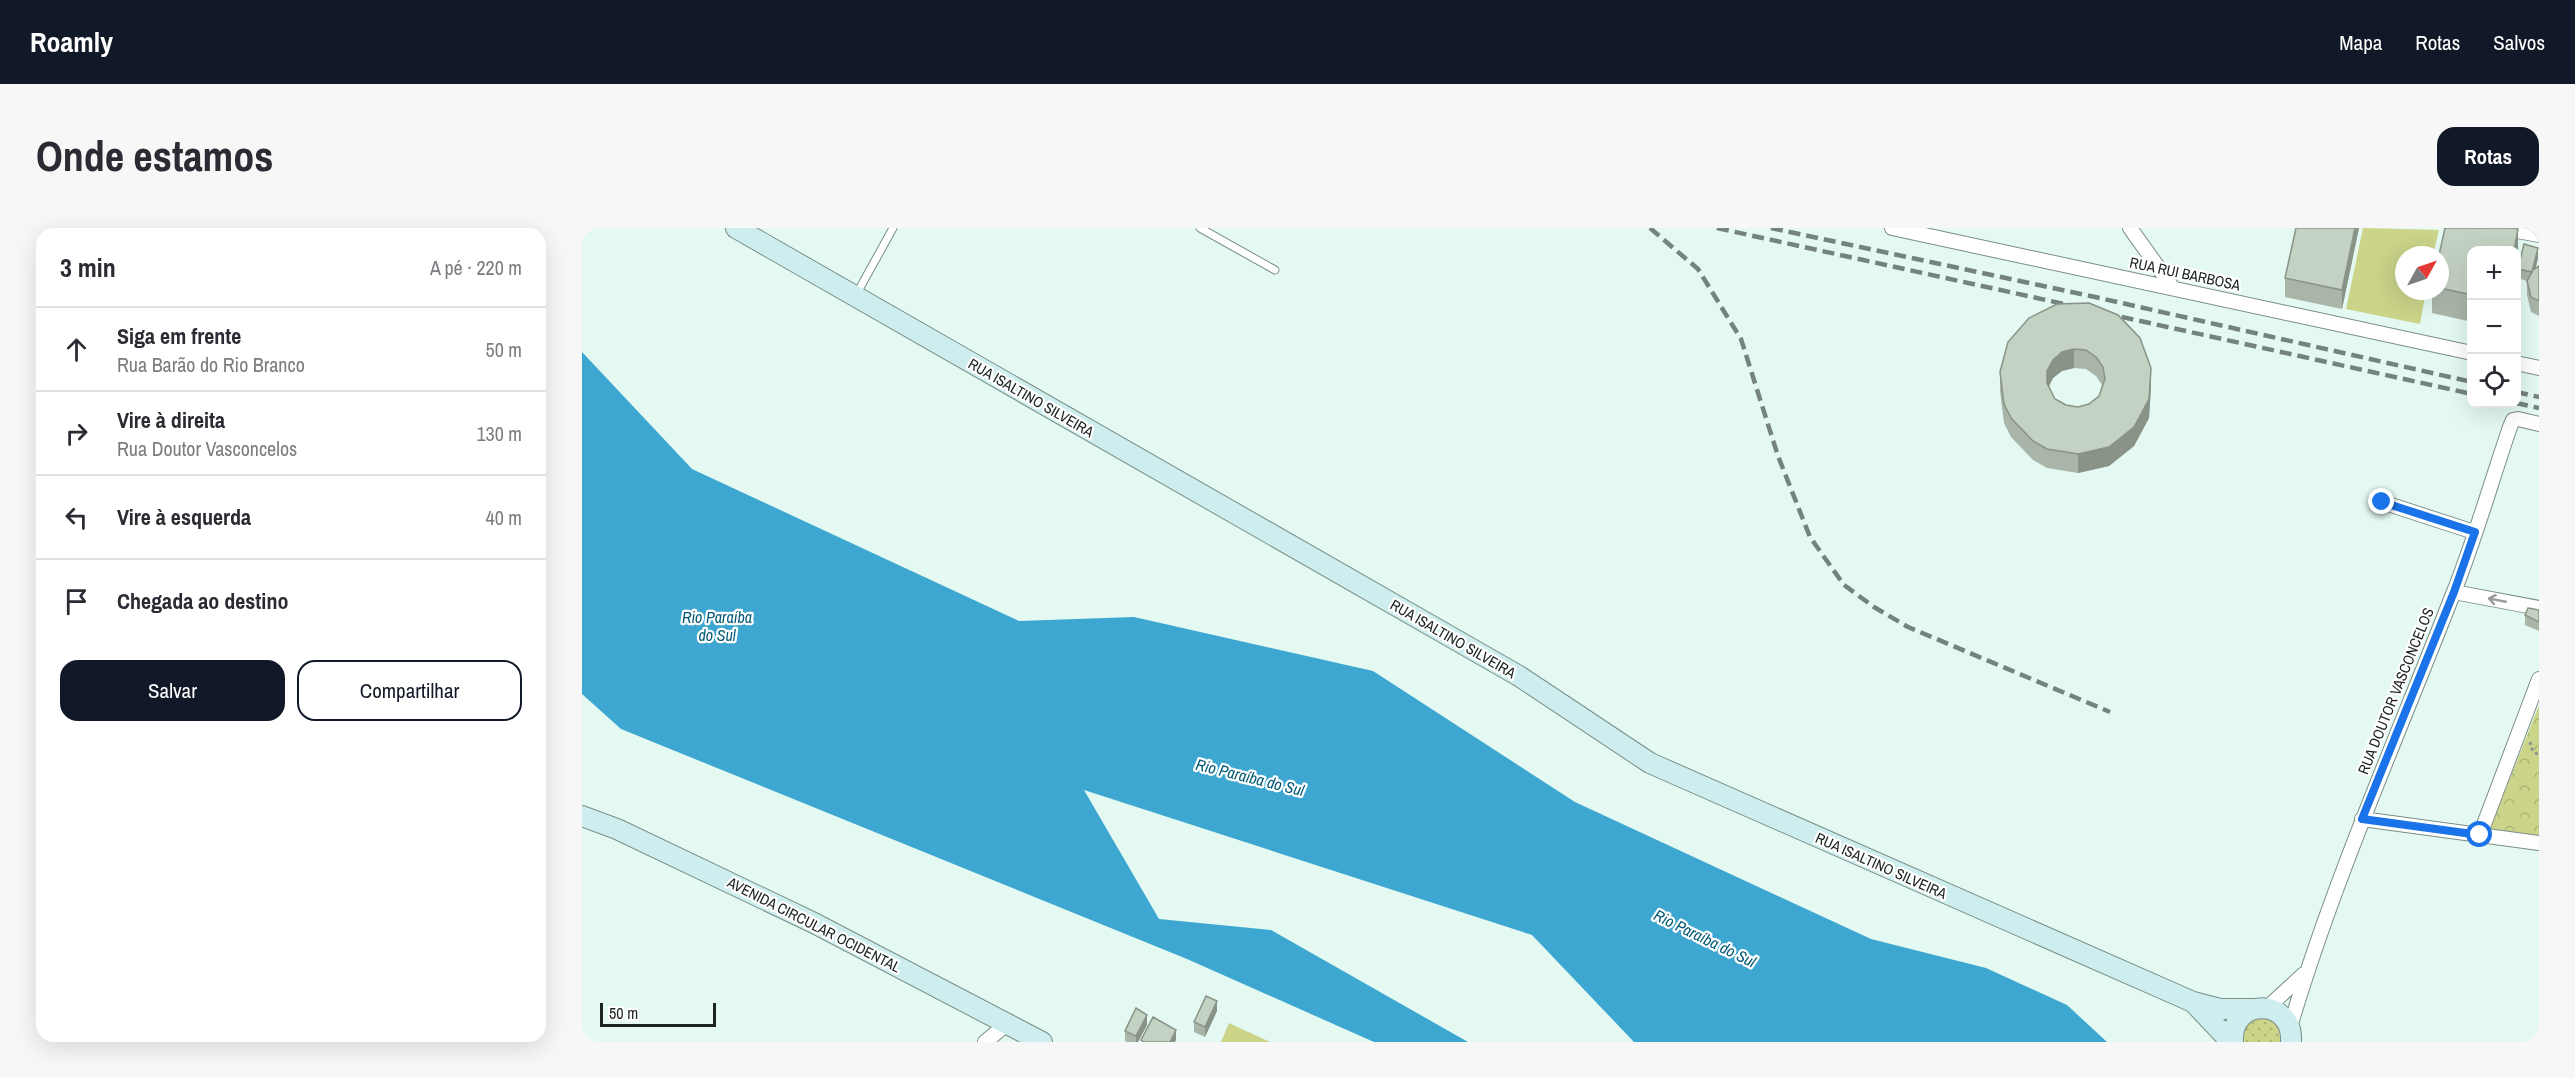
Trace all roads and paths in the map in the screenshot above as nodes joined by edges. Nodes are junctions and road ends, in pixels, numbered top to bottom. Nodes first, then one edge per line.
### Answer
1 (736, 228) edge
2 (893, 228) edge
3 (1200, 228) edge
4 (1892, 228) edge
5 (2130, 228) edge
6 (2501, 228) edge
7 (2539, 235) edge
8 (1275, 270) dead end
9 (2173, 288) junction
10 (855, 297) junction
11 (2467, 352) edge
12 (2521, 364) edge
13 (2539, 368) edge
14 (2539, 424) edge
15 (2382, 502) dead end
16 (2475, 532) junction
17 (2454, 592) junction
18 (2539, 608) edge
19 (2539, 679) edge
20 (2528, 740) dead end
21 (2524, 751) dead end
22 (582, 816) edge
23 (2362, 819) junction
24 (2480, 835) junction
25 (2539, 843) edge
26 (2306, 972) junction
27 (2193, 1002) junction
28 (2260, 1008) junction
29 (1006, 1024) junction
30 (2291, 1034) edge
31 (985, 1042) edge
32 (1042, 1042) edge
33 (2232, 1042) edge
34 (2308, 1042) edge

1 - 10 main road, RUA ISALTINO SILVEIRA
2 - 10 lane
3 - 8 lane
4 - 9 street, RUA RUI BARBOSA
5 - 9 street
6 - 7 street
9 - 11 street, RUA RUI BARBOSA
10 - 27 main road, RUA ISALTINO SILVEIRA
12 - 13 street
14 - 16 street, RUA DOUTOR VASCONCELOS
15 - 16 street
16 - 17 street, RUA DOUTOR VASCONCELOS
18 -> 17 street
17 - 23 street, RUA DOUTOR VASCONCELOS
19 - 24 street
20 - 21 path
22 - 29 main road, AVENIDA CIRCULAR OCIDENTAL
23 - 24 street
23 - 26 street, RUA DOUTOR VASCONCELOS
24 - 25 street
26 - 28 street, RUA DOUTOR VASCONCELOS
26 - 30 street, RUA DOUTOR VASCONCELOS
27 - 28 main road
27 - 33 main road
28 - 30 main road
28 - 33 main road
29 - 31 street
29 - 32 main road, AVENIDA CIRCULAR OCIDENTAL
30 - 34 main road

